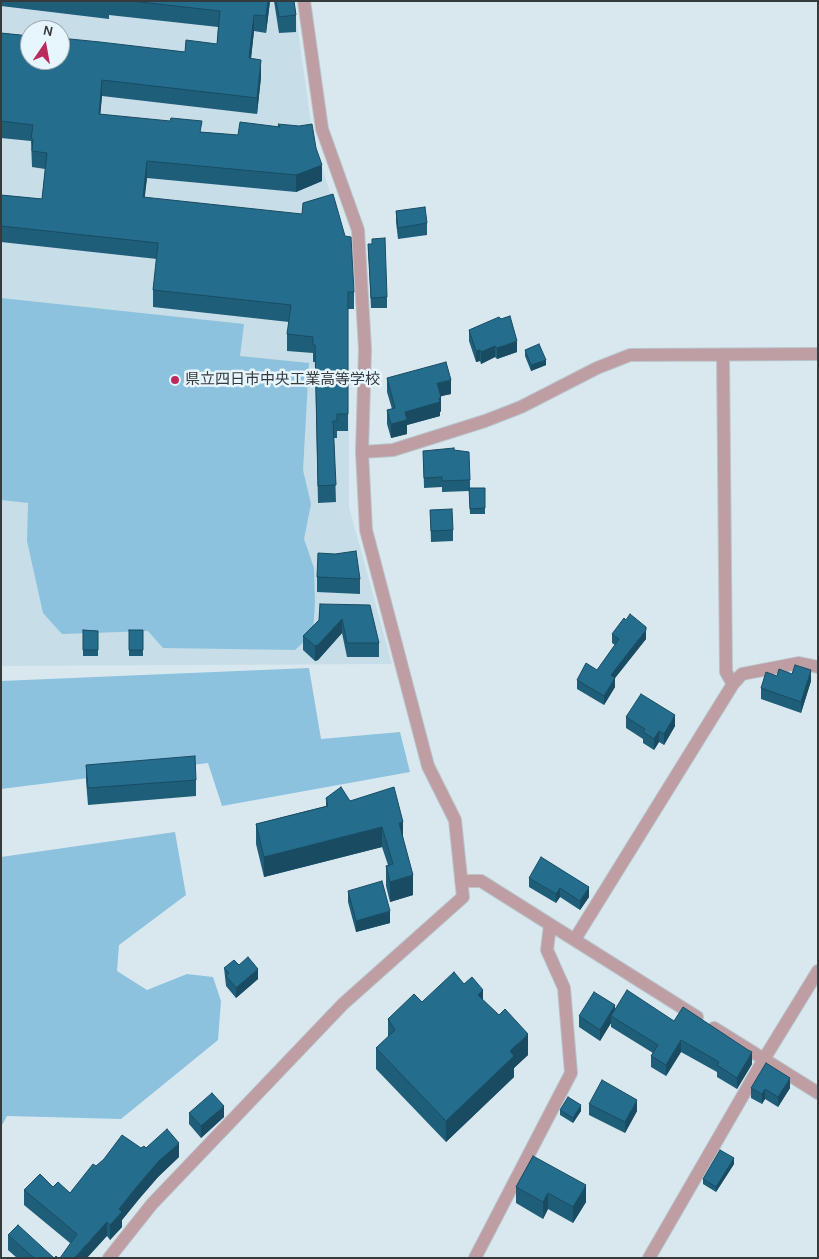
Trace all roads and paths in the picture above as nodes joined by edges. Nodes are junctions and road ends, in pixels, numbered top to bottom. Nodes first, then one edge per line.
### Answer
1 (304, 1) edge
2 (818, 354) edge
3 (723, 355) junction
4 (362, 452) junction
5 (818, 668) edge
6 (733, 684) junction
7 (461, 881) junction
8 (550, 924) junction
9 (574, 939) junction
10 (818, 971) edge
11 (764, 1059) junction
12 (818, 1093) edge
13 (109, 1258) edge
14 (475, 1258) edge
15 (649, 1258) edge

1 - 4 street
2 - 3 street
3 - 4 street
3 - 6 street
4 - 7 street
5 - 6 street
6 - 9 street
7 - 8 street
7 - 13 street
8 - 9 street
8 - 14 street
9 - 11 street
10 - 11 street
11 - 12 street
11 - 15 street

